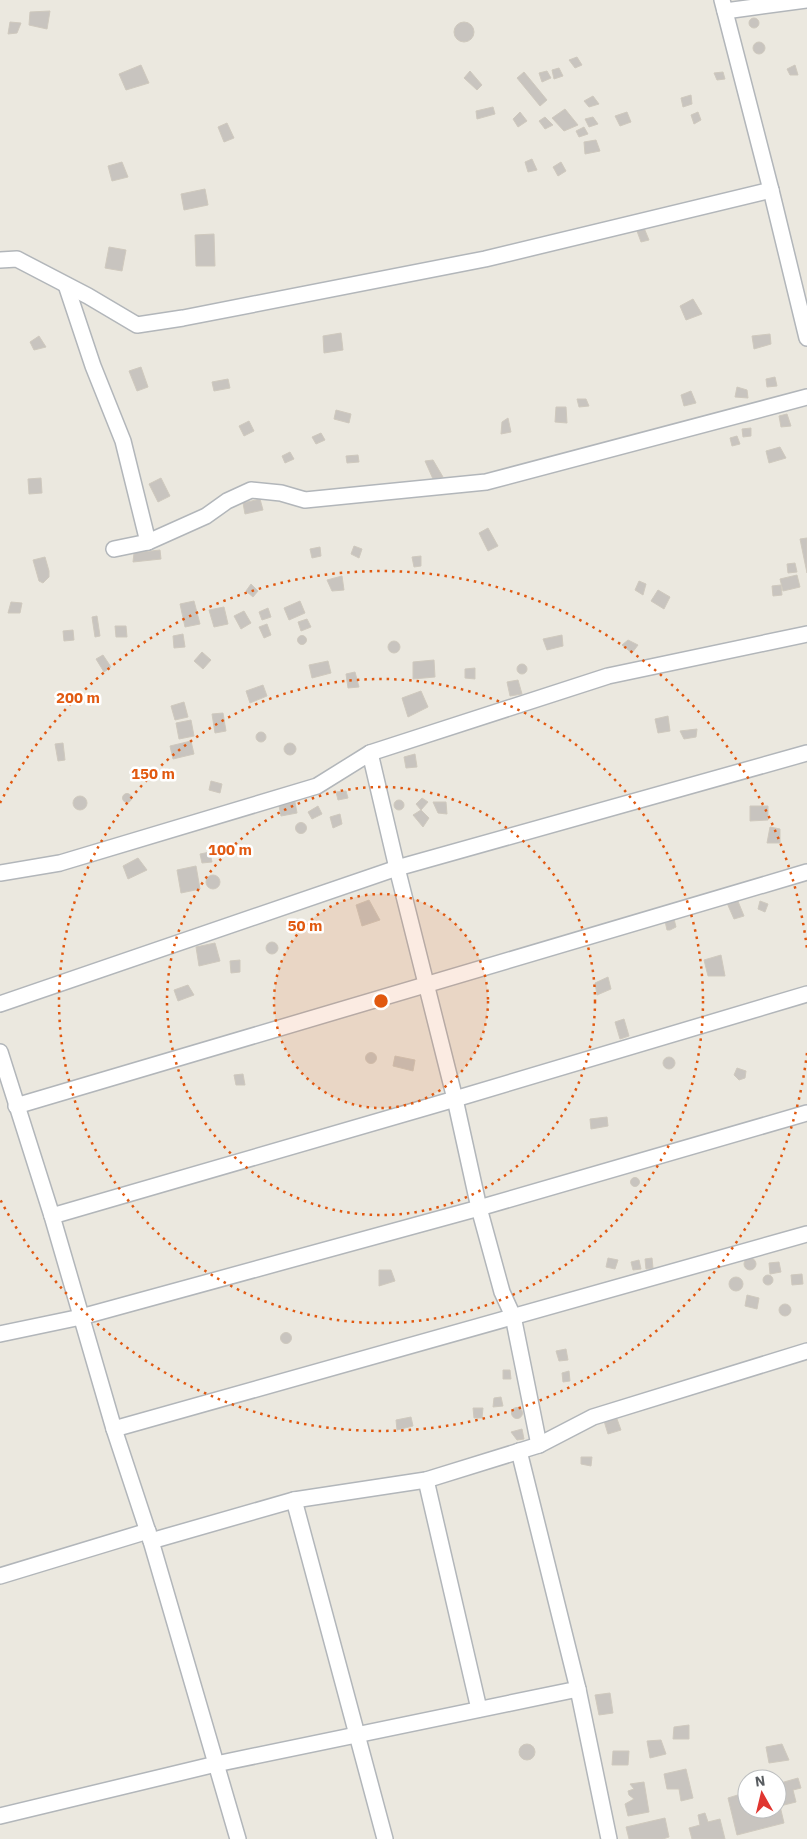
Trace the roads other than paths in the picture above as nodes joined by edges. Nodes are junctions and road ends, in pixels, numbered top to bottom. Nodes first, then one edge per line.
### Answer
1 (807, 0) edge
2 (723, 6) edge
3 (771, 190) junction
4 (0, 260) edge
5 (66, 285) junction
6 (801, 286) edge
7 (807, 338) edge
8 (807, 397) edge
9 (148, 542) junction
10 (114, 549) dead end
11 (807, 634) edge
12 (370, 753) junction
13 (807, 753) edge
14 (397, 868) junction
15 (807, 872) edge
16 (0, 873) edge
17 (427, 984) junction
18 (807, 994) edge
19 (0, 1004) edge
20 (0, 1052) edge
21 (455, 1099) junction
22 (16, 1106) junction
23 (807, 1113) edge
24 (479, 1208) junction
25 (52, 1216) junction
26 (807, 1234) edge
27 (514, 1316) junction
28 (81, 1317) junction
29 (0, 1334) edge
30 (807, 1351) edge
31 (114, 1429) junction
32 (539, 1445) junction
33 (519, 1451) junction
34 (426, 1480) junction
35 (294, 1500) junction
36 (149, 1536) junction
37 (0, 1576) edge
38 (578, 1689) junction
39 (479, 1709) junction
40 (356, 1735) junction
41 (216, 1764) junction
42 (0, 1816) edge
43 (238, 1839) edge
44 (385, 1839) edge
45 (609, 1839) edge

1 - 2 street
2 - 3 street
3 - 5 street
3 - 6 street
4 - 5 street
5 - 9 street
6 - 7 street
8 - 9 street
9 - 10 street
11 - 12 street
12 - 14 street
12 - 16 street
13 - 14 street
14 - 17 street
14 - 19 street
15 - 17 street
17 - 21 street
17 - 22 street
18 - 21 street
20 - 22 street
21 - 24 street
21 - 25 street
22 - 25 street
23 - 24 street
24 - 27 street
24 - 28 street
25 - 28 street
26 - 27 street
27 - 31 street
27 - 32 street
28 - 29 street
28 - 31 street
30 - 32 street
31 - 36 street
32 - 33 street
33 - 34 street
33 - 38 street
34 - 35 street
34 - 39 street
35 - 36 street
35 - 40 street
36 - 37 street
36 - 41 street
38 - 39 street
38 - 45 street
39 - 40 street
40 - 41 street
40 - 44 street
41 - 42 street
41 - 43 street

